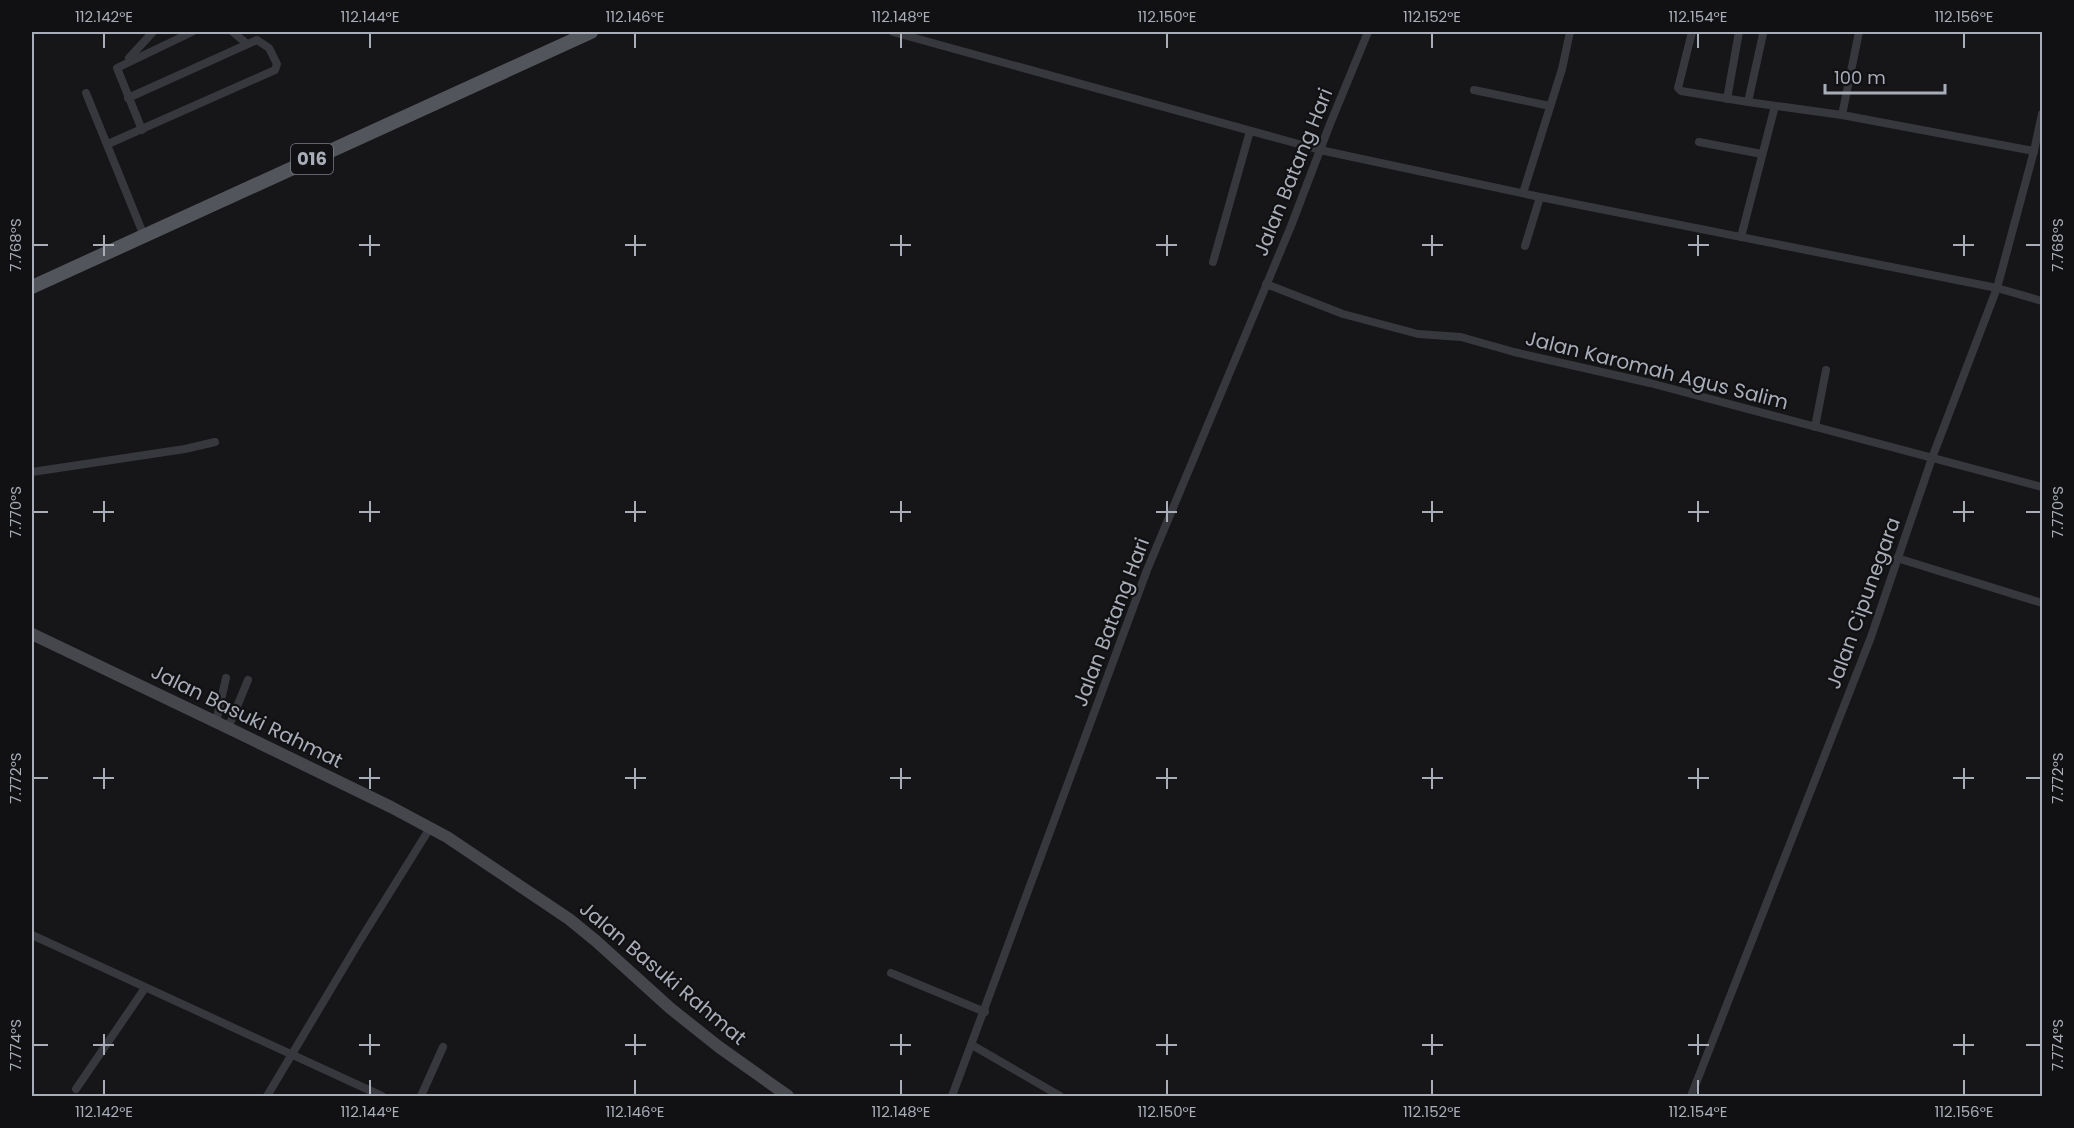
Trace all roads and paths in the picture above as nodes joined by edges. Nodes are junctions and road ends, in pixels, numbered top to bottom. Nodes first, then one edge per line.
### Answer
1 (153, 32) edge
2 (192, 32) edge
3 (233, 32) edge
4 (591, 32) edge
5 (893, 32) edge
6 (1368, 32) edge
7 (1570, 32) edge
8 (1692, 32) edge
9 (1740, 32) edge
10 (1859, 32) edge
11 (1763, 34) dead end
12 (247, 44) junction
13 (126, 62) junction
14 (1474, 90) dead end
15 (86, 93) dead end
16 (128, 98) junction
17 (1727, 99) junction
18 (1748, 102) junction
19 (1550, 106) junction
20 (1775, 106) junction
21 (2043, 114) edge
22 (1842, 115) junction
23 (142, 130) junction
24 (1250, 131) junction
25 (1699, 142) dead end
26 (108, 144) junction
27 (2038, 147) edge
28 (1320, 150) junction
29 (1762, 154) junction
30 (1523, 193) junction
31 (1540, 197) junction
32 (144, 236) junction
33 (1741, 237) junction
34 (1525, 246) dead end
35 (1213, 262) dead end
36 (1266, 284) junction
37 (32, 286) edge
38 (1997, 288) junction
39 (2043, 301) edge
40 (1826, 370) dead end
41 (1815, 427) junction
42 (215, 442) dead end
43 (1932, 458) junction
44 (32, 472) edge
45 (2043, 487) edge
46 (1897, 558) junction
47 (2043, 603) edge
48 (32, 634) edge
49 (226, 678) dead end
50 (248, 680) dead end
51 (216, 722) junction
52 (228, 728) junction
53 (430, 828) junction
54 (32, 935) edge
55 (891, 973) dead end
56 (145, 988) junction
57 (985, 1012) junction
58 (972, 1045) junction
59 (443, 1047) dead end
60 (291, 1056) junction
61 (76, 1089) dead end
62 (267, 1096) edge
63 (382, 1096) edge
64 (421, 1096) edge
65 (788, 1096) edge
66 (952, 1096) edge
67 (1060, 1096) edge
68 (1691, 1096) edge

1 - 13 street
2 - 13 street
3 - 12 street
4 - 32 main road, 016
5 - 24 street
6 - 28 street, Jalan Batang Hari
7 - 19 street
8 - 17 street
9 - 17 street
10 - 22 street
11 - 18 street
12 - 16 street
12 - 23 street
13 - 16 street
14 - 19 street
15 - 26 street
16 - 23 street
17 - 18 street
18 - 20 street
19 - 30 street
20 - 22 street
20 - 29 street
21 - 27 street, Jalan Cipunegara
22 - 27 street
23 - 26 street
24 - 28 street
24 - 35 street
25 - 29 street
26 - 32 street
27 - 38 street, Jalan Cipunegara
28 - 30 street
28 - 36 street, Jalan Batang Hari
29 - 33 street
30 - 31 street
31 - 33 street
31 - 34 street
32 - 37 main road, 016
33 - 38 street
36 - 41 street, Jalan Karomah Agus Salim
36 - 57 street, Jalan Batang Hari
38 - 39 street
38 - 43 street, Jalan Cipunegara
40 - 41 street
41 - 43 street, Jalan Karomah Agus Salim
42 - 44 street
43 - 45 street, Jalan Karomah Agus Salim
43 - 46 street, Jalan Cipunegara
46 - 47 street
46 - 68 street, Jalan Cipunegara
48 - 51 main road, Jalan Basuki Rahmat
49 - 51 street
50 - 52 street
51 - 52 main road, Jalan Basuki Rahmat
52 - 53 main road, Jalan Basuki Rahmat
53 - 60 street
53 - 65 main road, Jalan Basuki Rahmat
54 - 56 street
55 - 57 street
56 - 60 street
56 - 61 street
57 - 58 street, Jalan Batang Hari
58 - 66 street, Jalan Batang Hari
58 - 67 street
59 - 64 street
60 - 62 street
60 - 63 street

